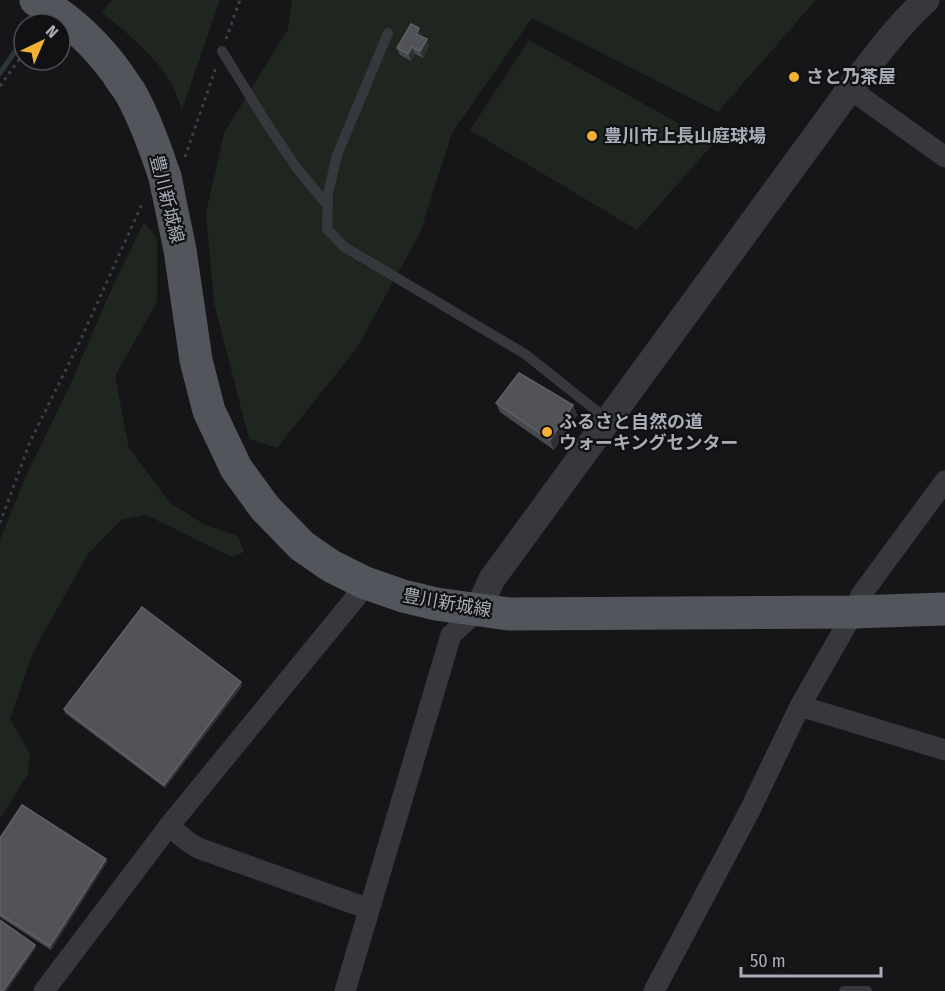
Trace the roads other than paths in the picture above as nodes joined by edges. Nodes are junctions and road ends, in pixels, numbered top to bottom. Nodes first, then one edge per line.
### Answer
1 (36, 0) edge
2 (926, 0) edge
3 (387, 33) dead end
4 (222, 51) road end
5 (850, 89) junction
6 (945, 157) edge
7 (328, 206) junction
8 (608, 420) junction
9 (945, 481) edge
10 (363, 582) junction
11 (945, 609) edge
12 (477, 610) junction
13 (853, 612) junction
14 (800, 706) junction
15 (945, 750) edge
16 (169, 826) junction
17 (369, 909) junction
18 (44, 991) edge
19 (345, 991) edge
20 (654, 991) edge
21 (844, 991) edge
22 (867, 991) edge

1 - 10 main road, 豊川新城線
2 - 5 street
3 - 7 lane
4 - 7 lane
5 - 6 street
5 - 8 street
7 - 8 lane
8 - 12 street
9 - 13 street
10 - 12 main road, 豊川新城線
10 - 16 street
11 - 13 main road, 豊川新城線
12 - 13 main road, 豊川新城線
12 - 17 street
13 - 14 street
14 - 15 street
14 - 20 street
16 - 17 street
16 - 18 street
17 - 19 street
21 - 22 lane

